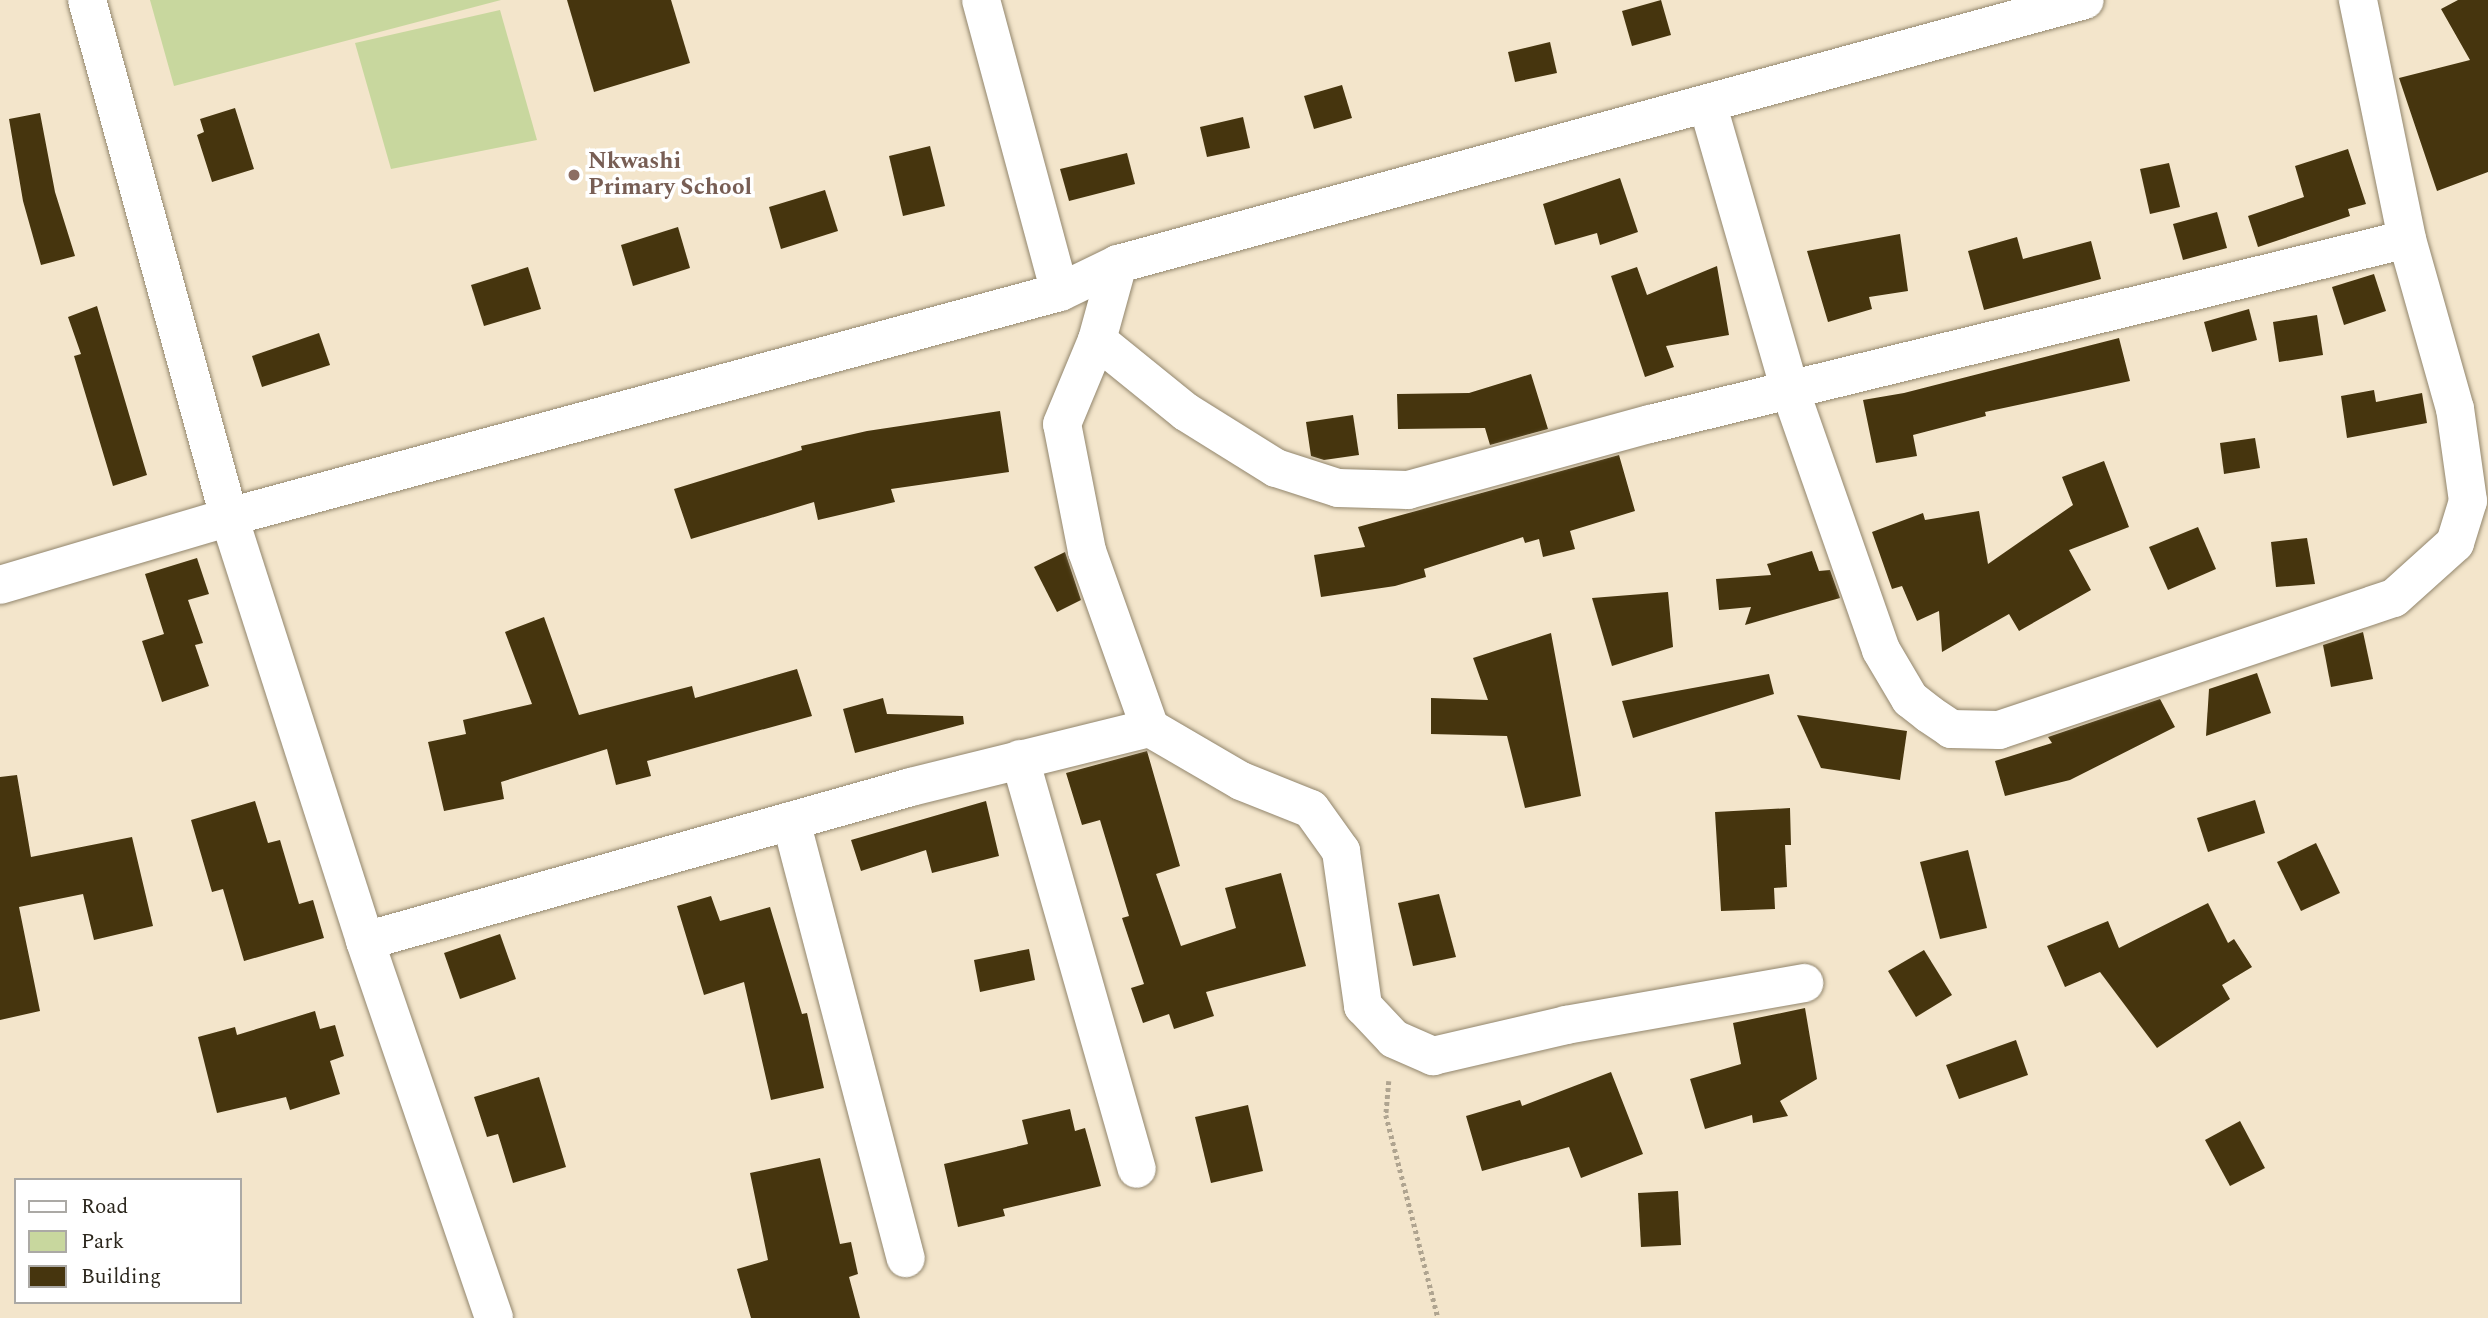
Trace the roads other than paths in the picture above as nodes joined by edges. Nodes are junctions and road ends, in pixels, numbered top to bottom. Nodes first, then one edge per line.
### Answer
1 (87, 0) edge
2 (981, 0) edge
3 (2085, 0) edge
4 (2358, 0) edge
5 (1709, 106) junction
6 (2407, 239) junction
7 (1118, 264) junction
8 (1060, 292) junction
9 (1097, 340) junction
10 (1790, 390) junction
11 (229, 517) junction
12 (0, 585) edge
13 (1150, 728) junction
14 (1020, 759) junction
15 (791, 821) junction
16 (365, 940) junction
17 (1804, 983) dead end
18 (1137, 1169) dead end
19 (906, 1258) dead end
20 (495, 1318) edge

1 - 11 street
2 - 8 street
3 - 5 street
4 - 6 street
5 - 7 street
5 - 10 street
6 - 10 street
6 - 10 street
7 - 8 street
7 - 9 street
8 - 11 street
9 - 10 street
9 - 13 street
11 - 12 street
11 - 16 street
13 - 14 street
13 - 17 street
14 - 15 street
14 - 18 street
15 - 16 street
15 - 19 street
16 - 20 street

